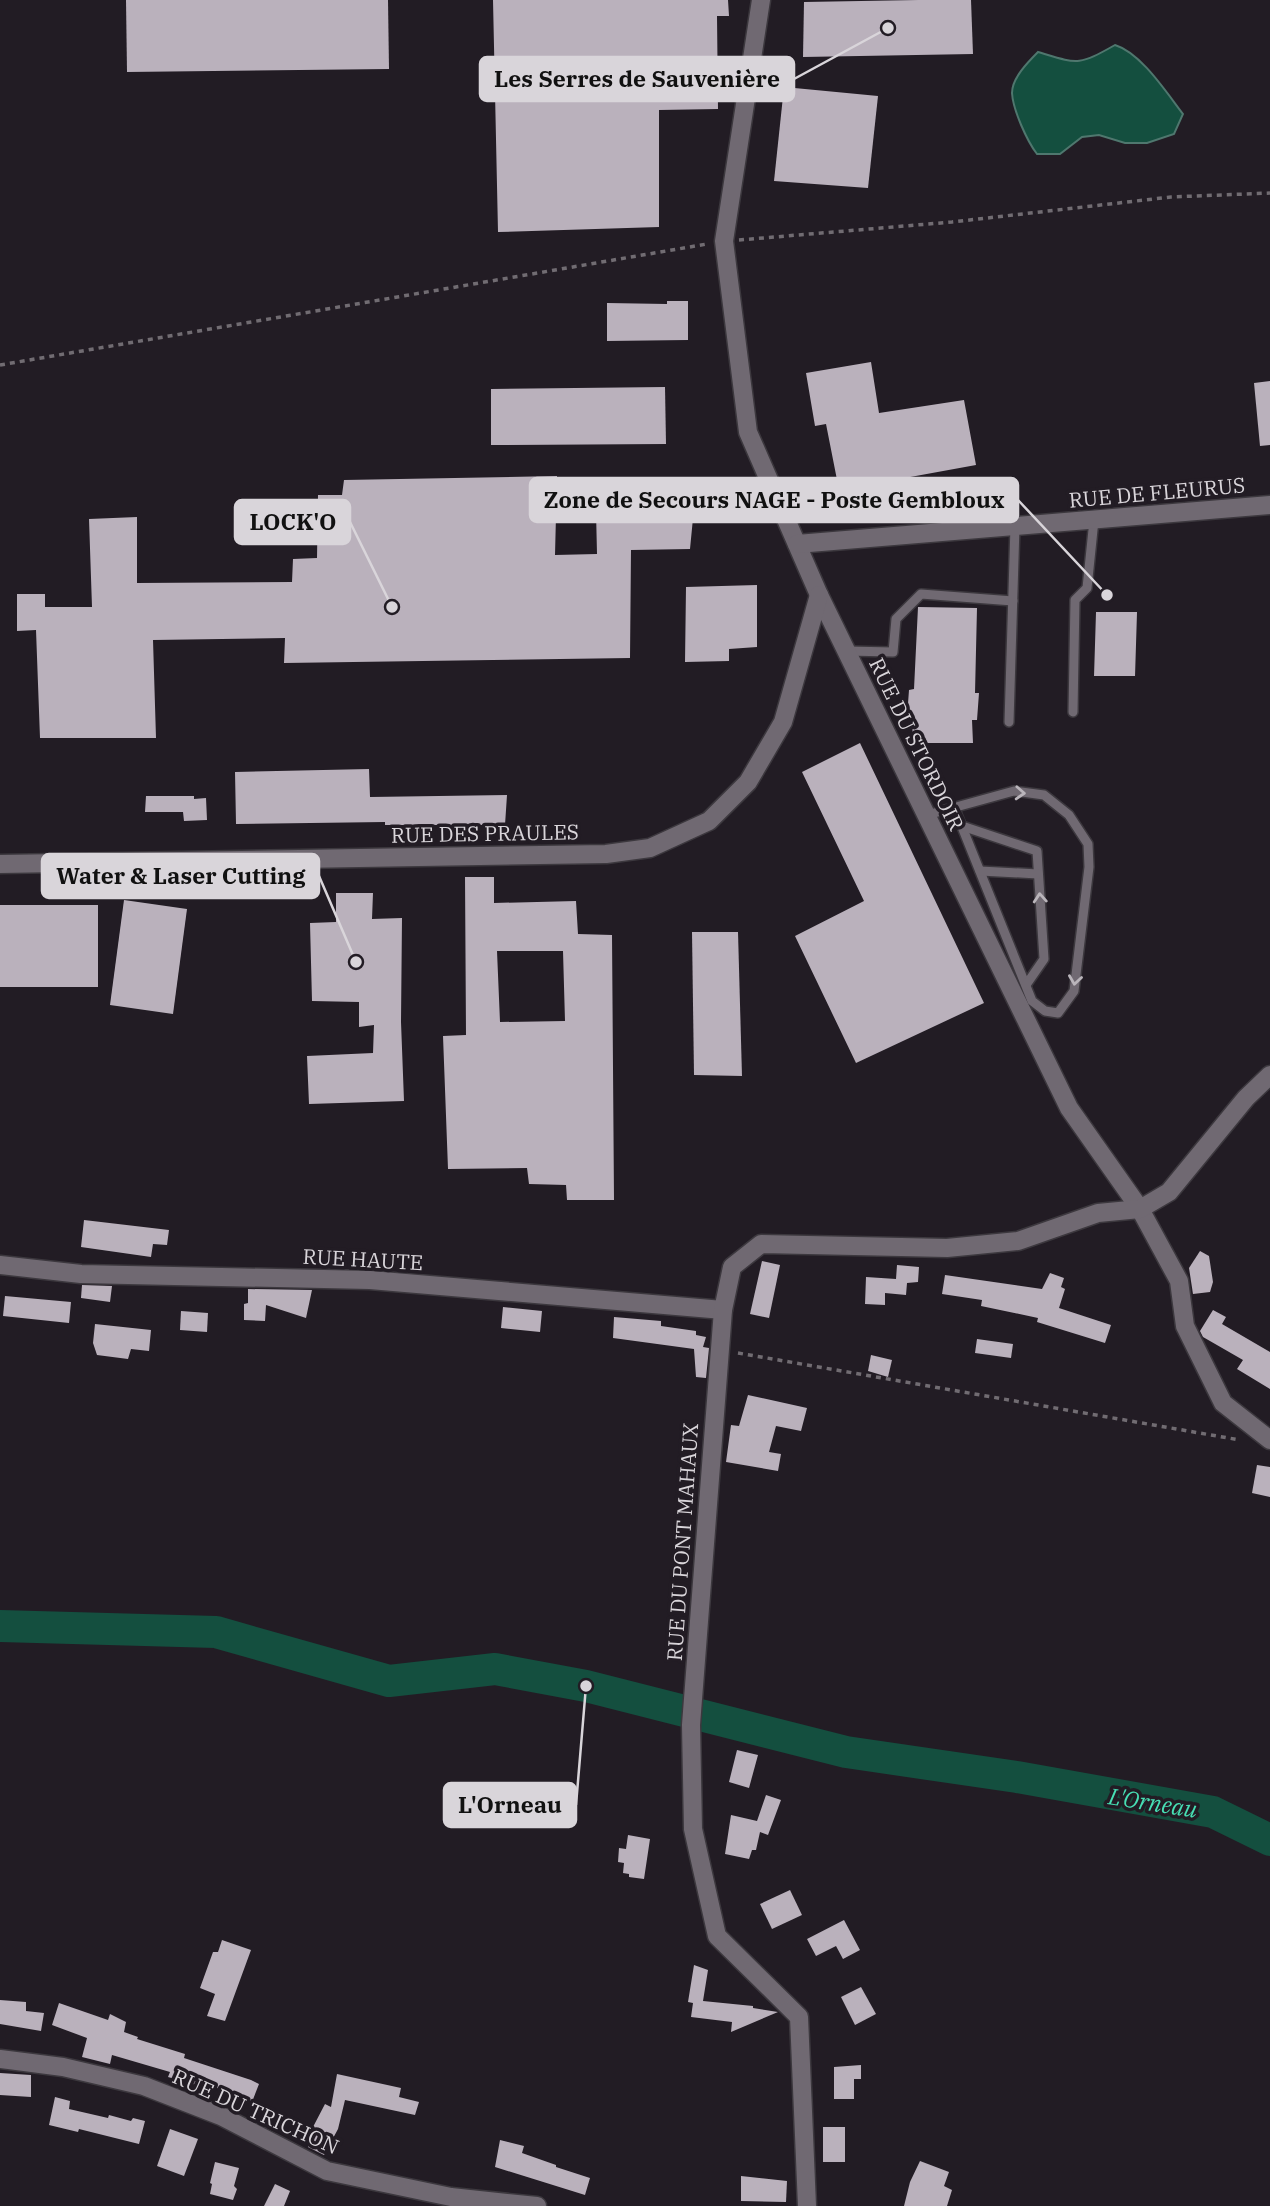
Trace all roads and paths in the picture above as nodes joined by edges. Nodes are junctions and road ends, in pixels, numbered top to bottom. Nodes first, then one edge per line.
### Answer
1 (761, 0) edge
2 (1270, 193) edge
3 (724, 241) junction
4 (0, 365) edge
5 (1270, 505) edge
6 (1094, 520) junction
7 (1016, 526) junction
8 (797, 544) junction
9 (819, 595) junction
10 (1013, 601) junction
11 (846, 651) junction
12 (1073, 712) dead end
13 (1009, 722) dead end
14 (954, 807) junction
15 (926, 815) junction
16 (962, 826) junction
17 (0, 864) edge
18 (980, 871) junction
19 (1038, 874) junction
20 (1026, 985) junction
21 (1270, 1075) edge
22 (1140, 1209) junction
23 (0, 1265) edge
24 (723, 1310) junction
25 (720, 1350) junction
26 (1242, 1440) dead end
27 (1270, 1440) edge
28 (0, 2059) edge
29 (537, 2206) edge
30 (807, 2206) edge

1 - 3 street, RUE DU STORDOIR
2 - 3 path
3 - 4 path
3 - 8 street, RUE DU STORDOIR
5 - 6 street, RUE DE FLEURUS
6 - 7 street, RUE DE FLEURUS
6 - 12 lane
7 - 8 street, RUE DE FLEURUS
7 - 10 lane
8 - 9 street, RUE DU STORDOIR
9 - 11 street, RUE DU STORDOIR
9 - 17 street, RUE DES PRAULES
10 - 11 lane
10 - 13 lane
11 - 15 street, RUE DU STORDOIR
14 - 15 lane
14 - 16 lane
14 -> 20 lane
15 - 22 street, RUE DU STORDOIR
16 - 18 lane
16 - 19 lane
18 - 19 lane
18 - 20 lane
20 -> 19 lane
21 - 22 street
22 - 24 street, RUE DU PONT MAHAUX
22 - 27 street, RUE DU STORDOIR
23 - 24 street, RUE HAUTE
24 - 25 street, RUE DU PONT MAHAUX
25 - 26 path
25 - 30 street, RUE DU PONT MAHAUX
28 - 29 street, RUE DU TRICHON

